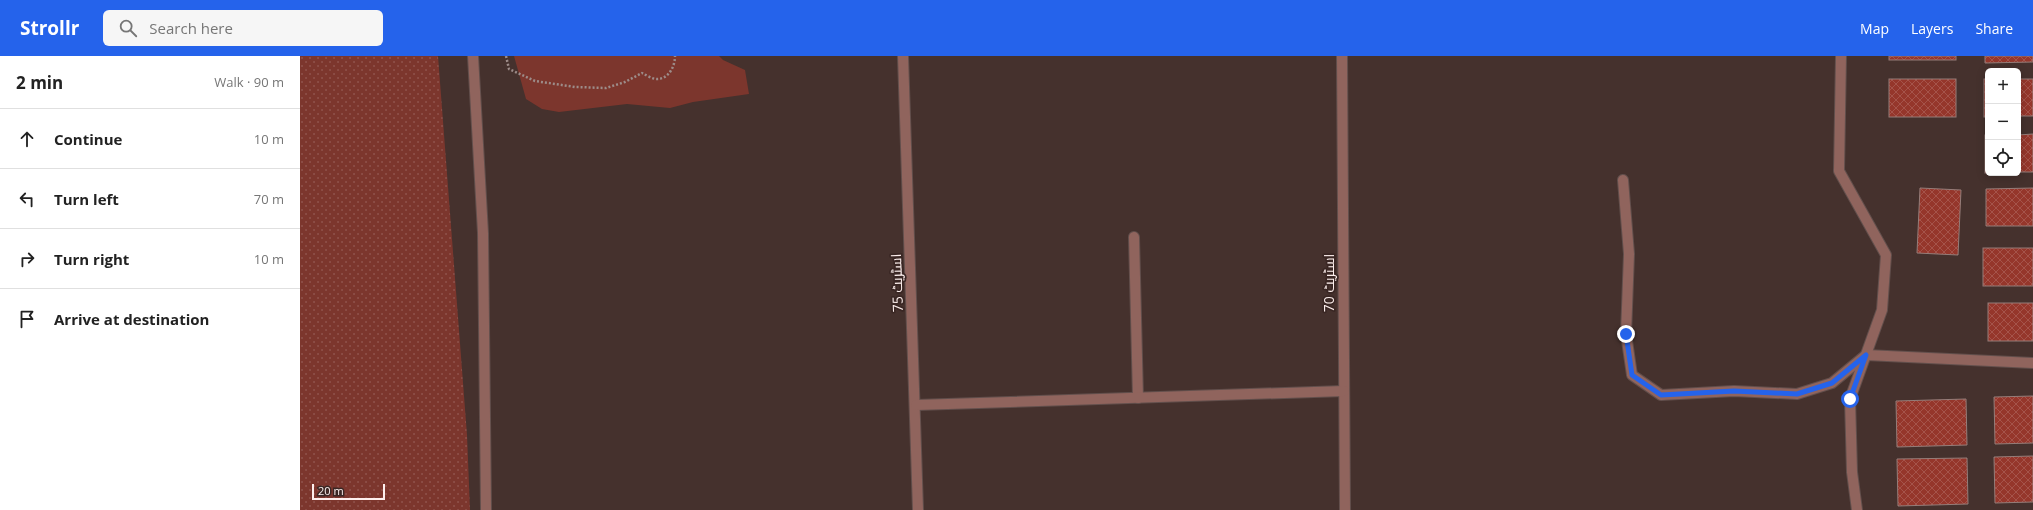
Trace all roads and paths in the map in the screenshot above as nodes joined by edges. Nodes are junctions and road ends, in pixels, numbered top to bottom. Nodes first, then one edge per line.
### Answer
1 (473, 56) edge
2 (506, 56) edge
3 (675, 56) edge
4 (903, 56) edge
5 (1342, 56) edge
6 (1841, 56) edge
7 (1623, 180) dead end
8 (1134, 237) dead end
9 (1866, 355) junction
10 (2033, 364) edge
11 (1344, 391) junction
12 (1138, 398) junction
13 (916, 405) junction
14 (486, 510) edge
15 (918, 510) edge
16 (1345, 510) edge
17 (1857, 510) edge

1 - 14 street
2 - 3 path
4 - 13 street, اسٹریٹ 75
5 - 11 street, اسٹریٹ 70
6 - 9 street
7 - 9 street
8 - 12 street
9 - 10 street
9 - 17 street
11 - 12 street
11 - 16 street, اسٹریٹ 70
12 - 13 street
13 - 15 street, اسٹریٹ 75

